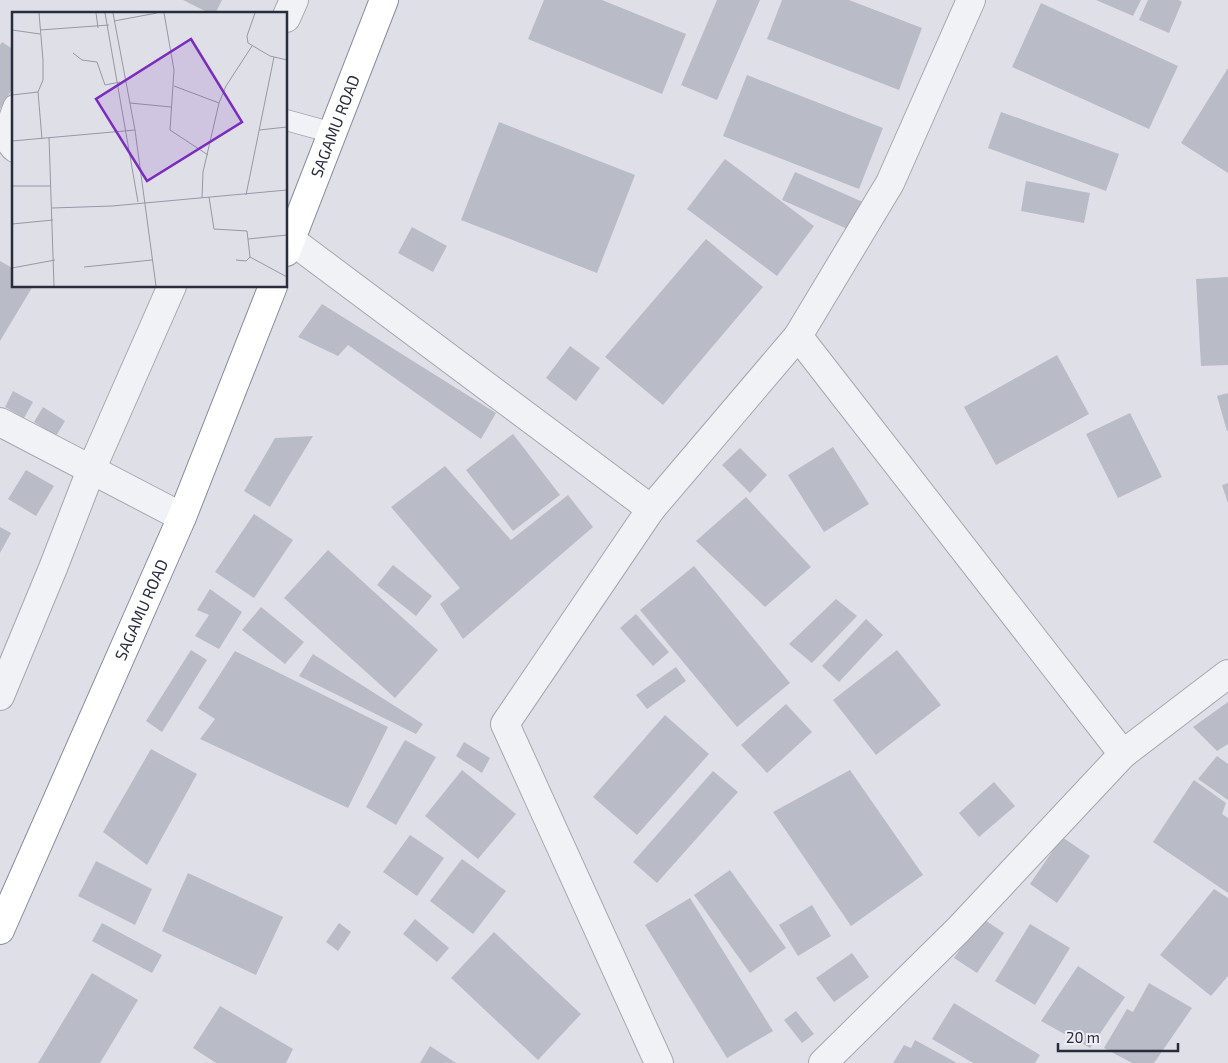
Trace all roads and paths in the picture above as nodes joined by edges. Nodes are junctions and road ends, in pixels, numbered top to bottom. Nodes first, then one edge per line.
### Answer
1 (294, 0) edge
2 (384, 0) edge
3 (970, 0) edge
4 (288, 14) edge
5 (12, 110) edge
6 (288, 121) edge
7 (333, 133) junction
8 (12, 151) edge
9 (288, 244) edge
10 (171, 288) edge
11 (272, 288) edge
12 (798, 336) junction
13 (0, 422) edge
14 (91, 470) junction
15 (651, 509) junction
16 (182, 517) junction
17 (1228, 674) edge
18 (0, 696) edge
19 (1123, 754) junction
20 (0, 930) edge
21 (659, 1063) edge
22 (822, 1063) edge

1 - 4 street
2 - 7 highway, SAGAMU ROAD
3 - 12 street
5 - 8 lane
6 - 7 lane
7 - 9 highway, SAGAMU ROAD
9 - 15 street
10 - 14 street
11 - 16 highway, SAGAMU ROAD
12 - 15 street
12 - 19 street
13 - 14 street
14 - 16 street
14 - 18 street
15 - 21 street
16 - 20 highway, SAGAMU ROAD
17 - 19 street
19 - 22 street

